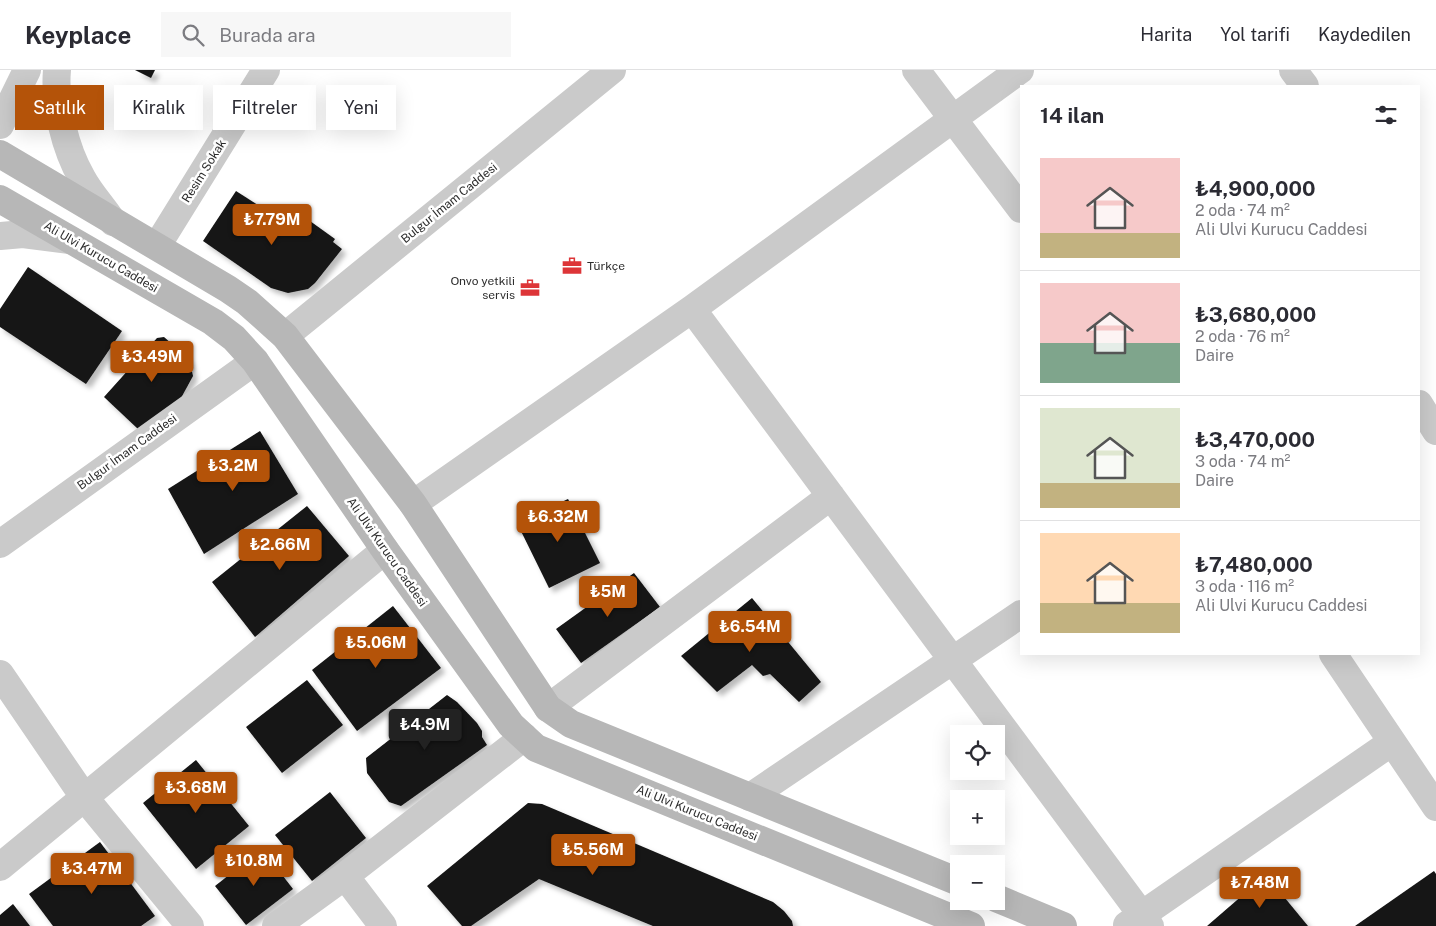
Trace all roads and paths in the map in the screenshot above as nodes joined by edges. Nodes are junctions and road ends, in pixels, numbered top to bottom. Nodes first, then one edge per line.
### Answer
1 (27, 70) edge
2 (56, 70) edge
3 (266, 70) edge
4 (916, 70) edge
5 (1020, 70) edge
6 (1293, 70) edge
7 (610, 71) edge
8 (1304, 85) edge
9 (953, 119) junction
10 (0, 125) edge
11 (0, 154) edge
12 (0, 198) edge
13 (1020, 208) edge
14 (114, 222) junction
15 (0, 236) edge
16 (70, 240) junction
17 (157, 246) junction
18 (692, 309) junction
19 (285, 336) junction
20 (255, 360) junction
21 (1420, 406) edge
22 (1436, 431) edge
23 (831, 496) junction
24 (413, 504) junction
25 (0, 544) edge
26 (385, 550) junction
27 (1020, 615) edge
28 (1334, 655) edge
29 (953, 660) junction
30 (0, 674) edge
31 (548, 708) junction
32 (524, 737) junction
33 (1392, 742) junction
34 (84, 797) junction
35 (750, 797) junction
36 (1436, 807) edge
37 (0, 867) edge
38 (345, 876) junction
39 (950, 878) edge
40 (1005, 902) edge
41 (1139, 922) edge
42 (964, 925) edge
43 (190, 926) edge
44 (276, 926) edge
45 (383, 926) edge
46 (1063, 926) edge

1 - 10 street
2 - 14 street
3 - 17 street, Resim Sokak
4 - 9 street
5 - 9 street
6 - 8 street
7 - 19 street, Bulgur İmam Caddesi
9 - 13 street
9 - 18 street
11 - 14 main road
12 - 16 main road, Ali Ulvi Kurucu Caddesi
14 - 17 main road
15 - 16 street
16 - 20 main road, Ali Ulvi Kurucu Caddesi
17 - 19 main road
18 - 23 street
18 - 24 street
19 - 24 main road
20 - 25 street, Bulgur İmam Caddesi
20 - 26 main road, Ali Ulvi Kurucu Caddesi
21 - 22 street
23 - 29 street
23 - 31 street
24 - 31 main road
26 - 32 main road, Ali Ulvi Kurucu Caddesi
26 - 34 street
27 - 29 street
28 - 33 street
29 - 35 street
29 - 41 street
30 - 34 street
31 - 35 main road
32 - 38 street
32 - 42 main road, Ali Ulvi Kurucu Caddesi
33 - 36 street
33 - 41 street
34 - 37 street
34 - 43 street
35 - 39 main road
38 - 44 street
38 - 45 street
40 - 46 main road

